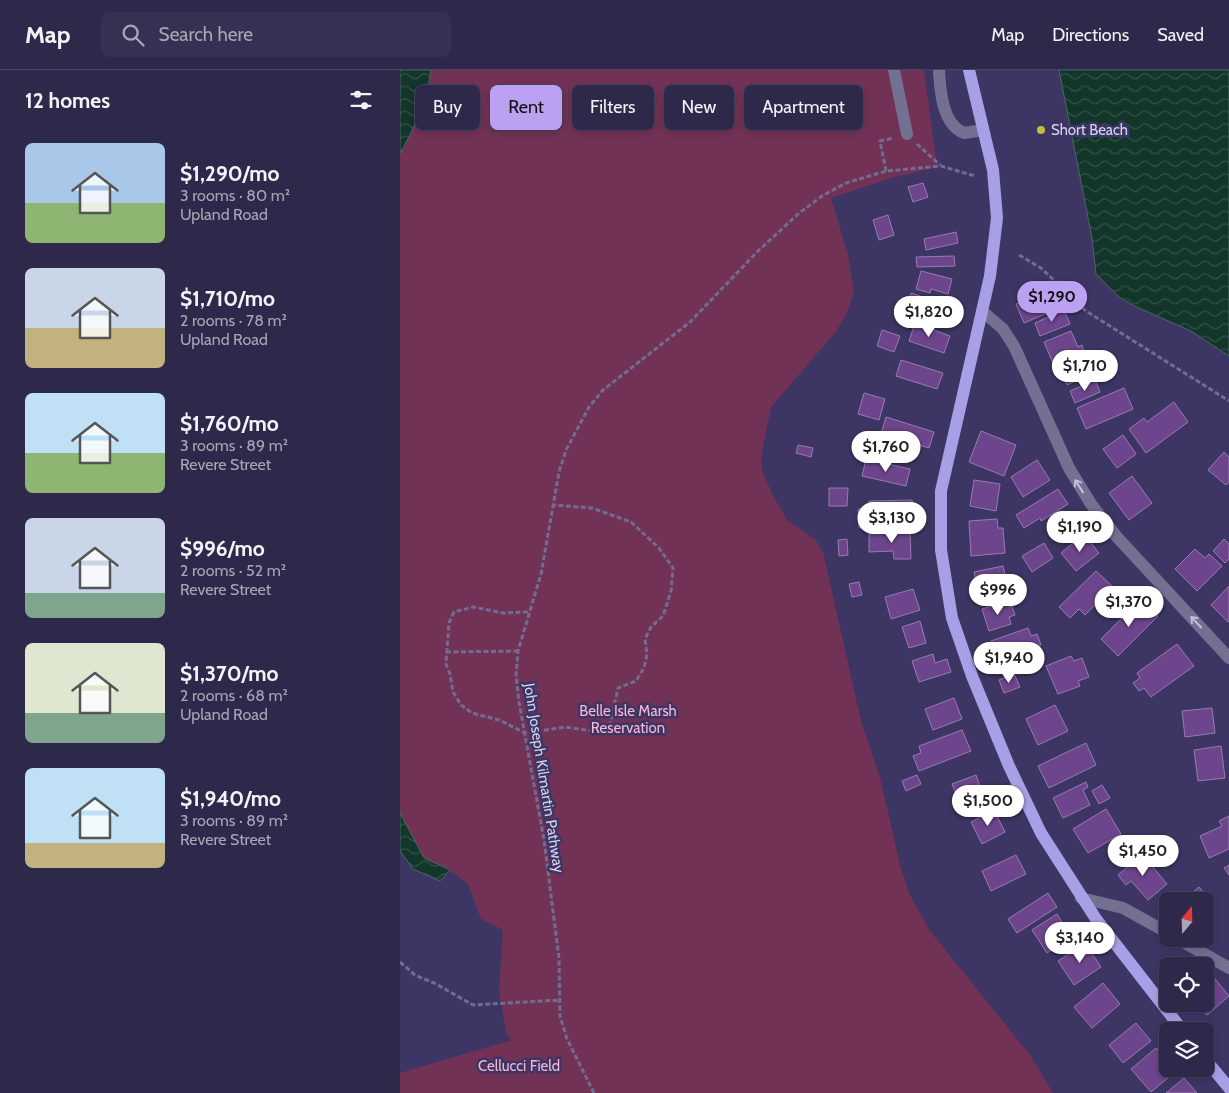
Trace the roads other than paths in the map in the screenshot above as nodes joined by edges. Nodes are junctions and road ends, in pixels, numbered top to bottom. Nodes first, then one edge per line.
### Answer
1 (894, 70) edge
2 (939, 70) edge
3 (969, 70) edge
4 (983, 130) junction
5 (907, 134) dead end
6 (982, 311) junction
7 (1229, 658) edge
8 (1081, 898) junction
9 (1159, 928) edge
10 (1194, 948) edge
11 (1229, 968) edge
12 (1176, 1022) edge
13 (1214, 1069) edge
14 (1229, 1088) edge

1 - 5 street
2 - 4 street
3 - 4 main road
4 - 6 main road
7 -> 6 street
6 - 8 main road
8 - 9 street
8 - 12 main road
10 - 11 street
13 - 14 main road

